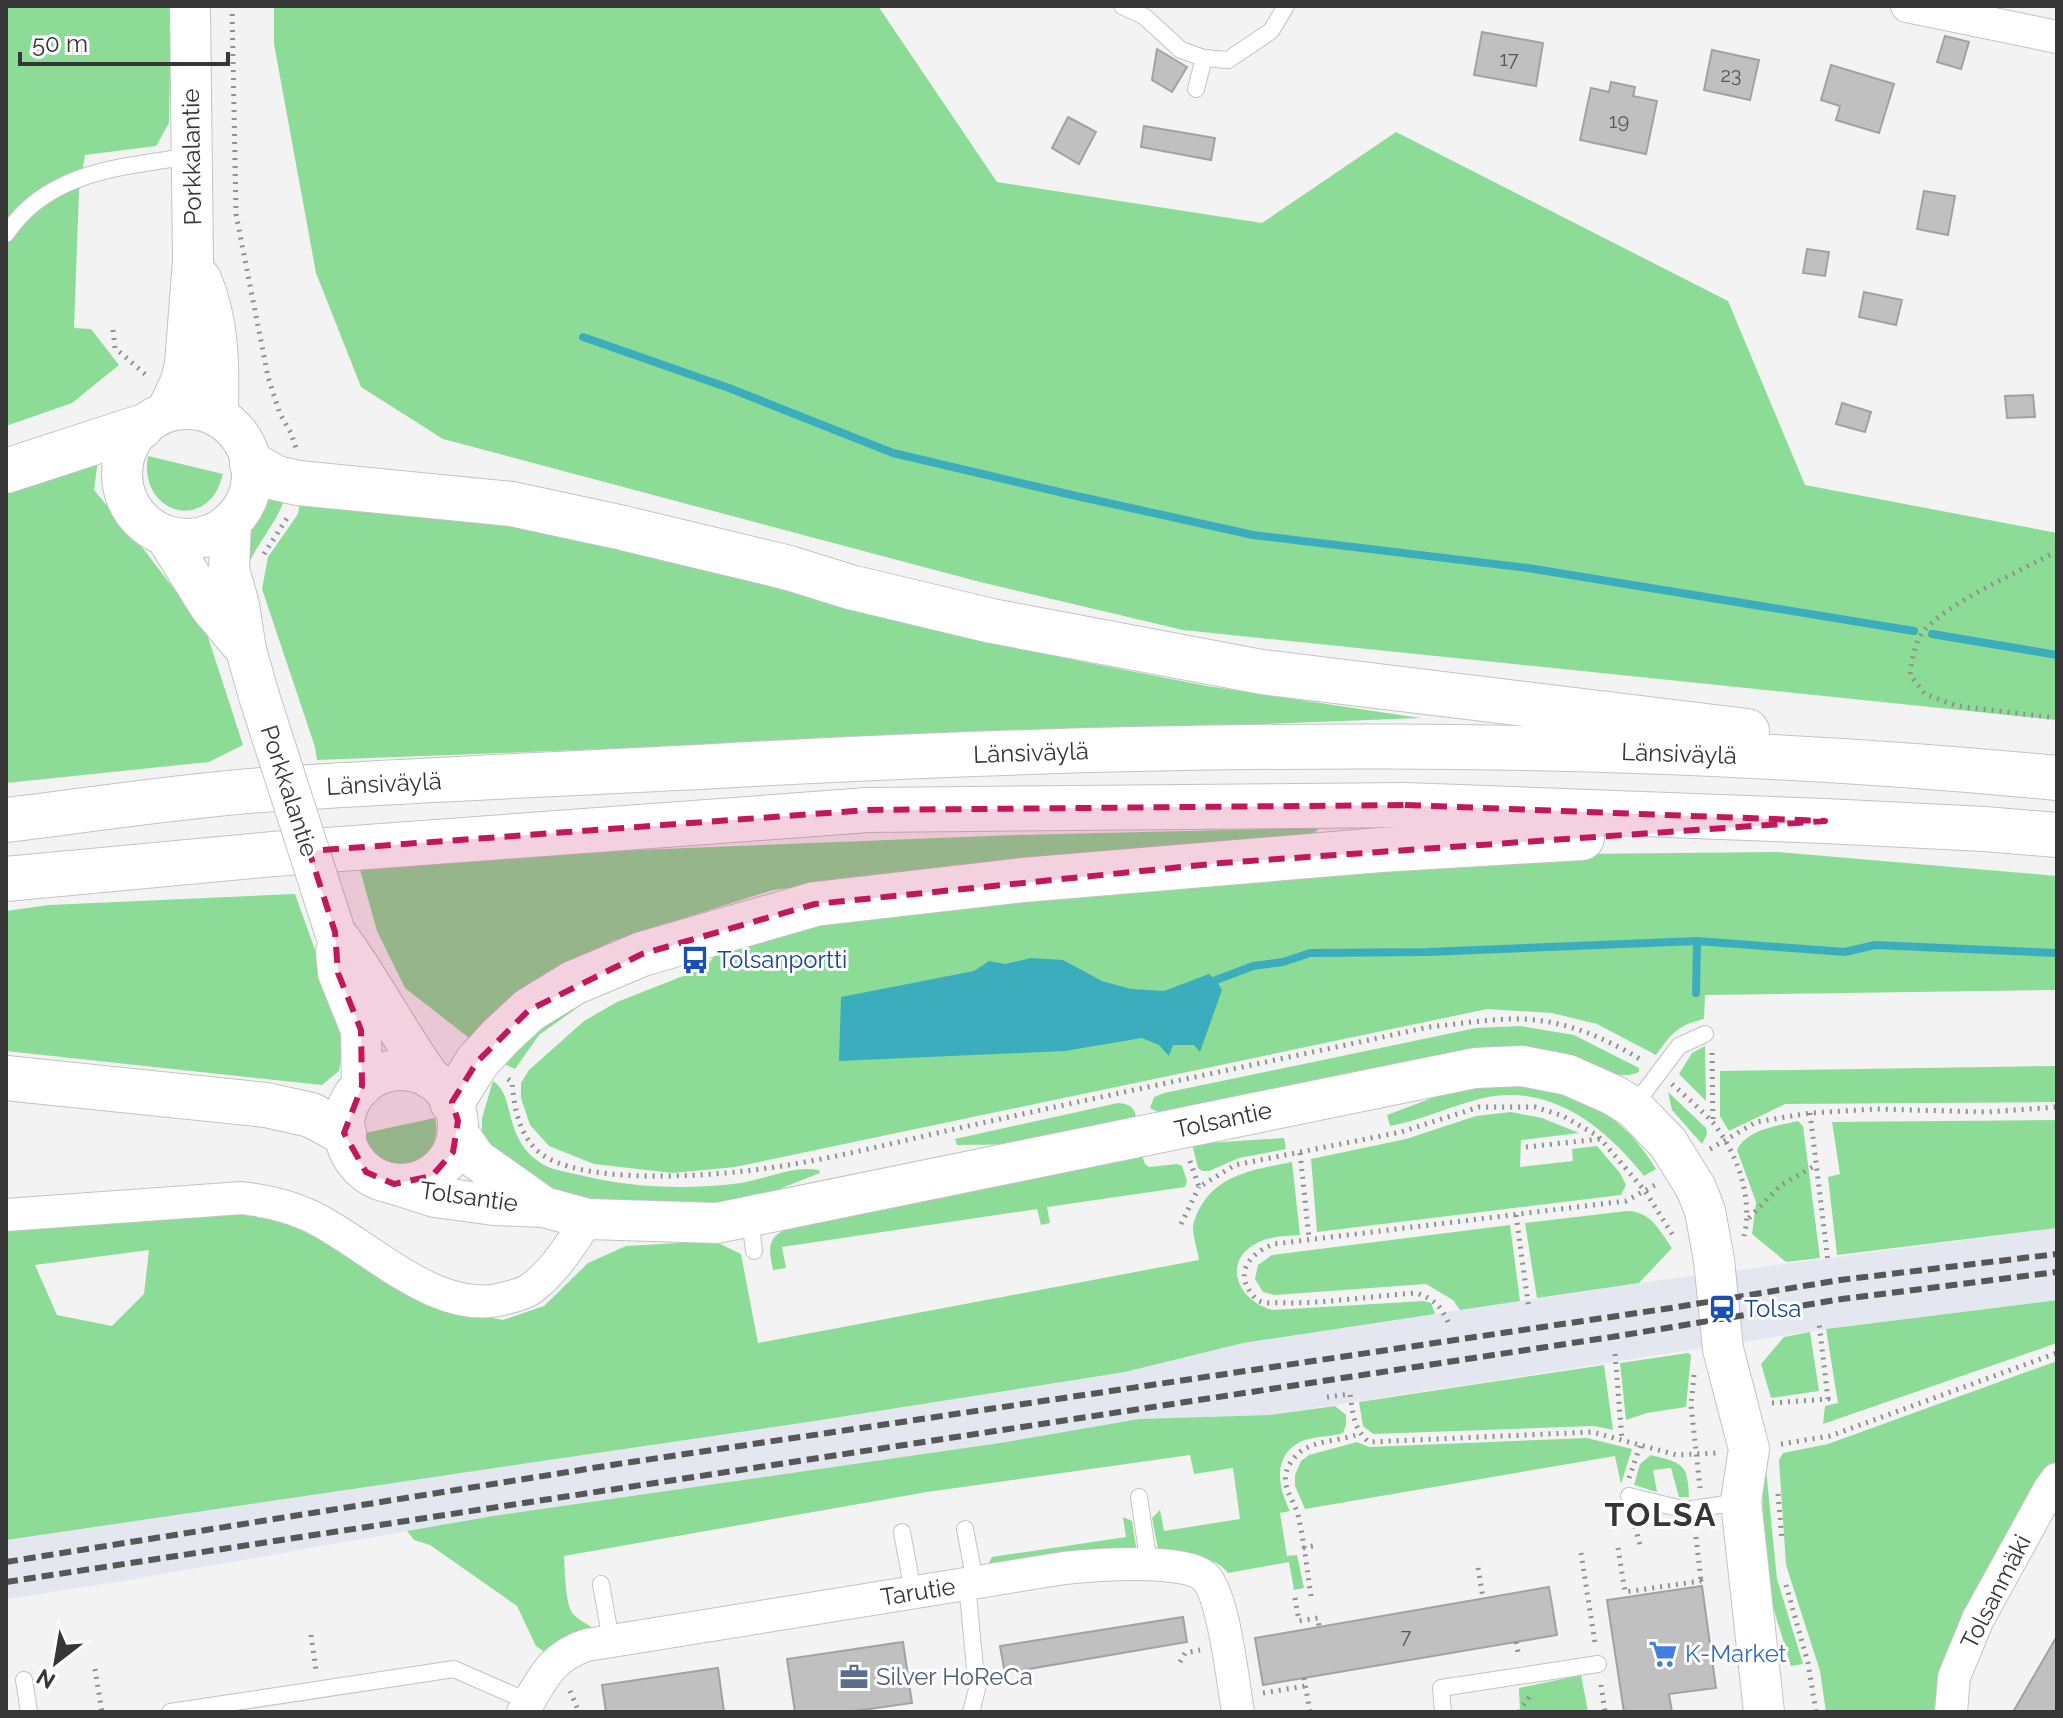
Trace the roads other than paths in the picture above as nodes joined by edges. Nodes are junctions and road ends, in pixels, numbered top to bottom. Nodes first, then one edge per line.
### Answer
1 (190, 6) edge
2 (1122, 6) edge
3 (1286, 6) edge
4 (1907, 6) edge
5 (2057, 37) edge
6 (1204, 58) junction
7 (1196, 89) dead end
8 (191, 156) junction
9 (6, 234) edge
10 (193, 261) junction
11 (218, 416) junction
12 (154, 419) junction
13 (252, 464) junction
14 (6, 471) edge
15 (231, 522) junction
16 (165, 535) junction
17 (246, 650) junction
18 (1942, 767) junction
19 (2057, 778) edge
20 (6, 820) edge
21 (1825, 821) junction
22 (2057, 835) edge
23 (6, 879) edge
24 (335, 932) junction
25 (1708, 1041) road end
26 (6, 1078) edge
27 (362, 1086) junction
28 (447, 1105) junction
29 (1633, 1107) junction
30 (344, 1133) junction
31 (394, 1184) junction
32 (544, 1207) junction
33 (6, 1215) edge
34 (588, 1219) junction
35 (2057, 1479) edge
36 (1629, 1496) dead end
37 (1139, 1497) dead end
38 (1741, 1501) junction
39 (965, 1529) dead end
40 (902, 1532) dead end
41 (1149, 1565) junction
42 (971, 1583) junction
43 (601, 1584) dead end
44 (913, 1592) junction
45 (611, 1641) junction
46 (1598, 1664) road end
47 (24, 1680) dead end
48 (1248, 1703) edge
49 (245, 1706) edge
50 (526, 1707) edge
51 (29, 1712) edge
52 (170, 1712) edge
53 (971, 1712) edge
54 (1443, 1712) edge
55 (1764, 1712) edge
56 (1951, 1712) edge

1 - 8 street, Porkkalantie
2 - 6 lane
3 - 6 lane
4 - 5 street
6 - 7 lane
8 - 9 lane
8 - 10 street, Porkkalantie
10 - 11 street, Porkkalantie
10 - 12 street, Porkkalantie
11 - 12 street
11 - 13 street
12 - 14 highway
12 - 16 street
13 - 15 street
13 - 18 highway
15 - 16 street
15 - 17 street, Porkkalantie
16 - 17 street, Porkkalantie
17 - 24 street, Porkkalantie, bridge
18 - 19 highway, Länsiväylä
18 - 20 highway, Länsiväylä
21 - 22 highway
21 - 23 highway
21 - 28 highway
24 - 27 street, Porkkalantie
24 - 28 street, Porkkalantie
25 - 29 lane
26 - 30 highway
27 - 28 street
27 - 30 street
28 - 31 street
28 - 32 street, Tolsantie
29 - 34 street, Tolsantie
29 - 38 street, Tolsantie
30 - 31 street
31 - 32 street, Tolsantie
32 - 34 street, Tolsantie
33 - 34 street
35 - 56 street, Tolsanmäki
36 - 38 lane
37 - 41 lane
38 - 55 street, Tolsantie
39 - 42 lane
40 - 44 lane
41 - 42 street, Tarutie
41 - 48 street, Tarutie
42 - 44 street, Tarutie
42 - 53 lane
43 - 45 lane
44 - 45 street, Tarutie
45 - 50 street, Tarutie
46 - 54 lane
47 - 51 lane
49 - 50 lane
49 - 52 lane

